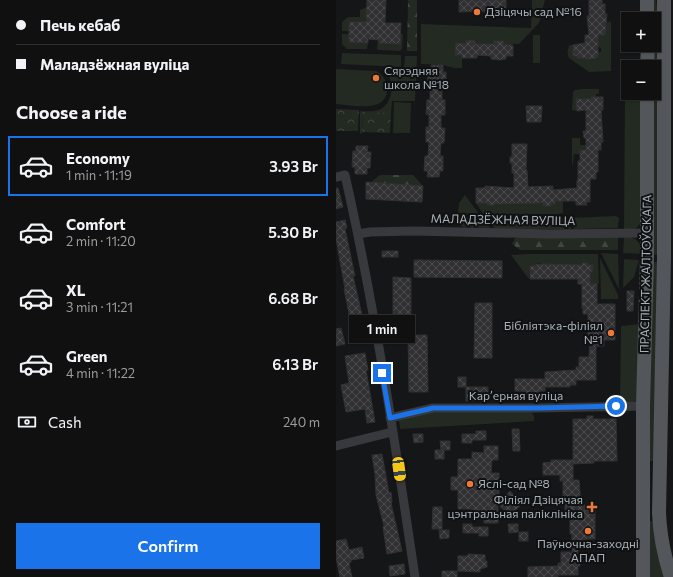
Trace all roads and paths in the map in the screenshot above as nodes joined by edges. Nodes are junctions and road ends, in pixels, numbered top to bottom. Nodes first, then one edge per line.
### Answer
1 (647, 0) edge
2 (664, 0) edge
3 (648, 12) edge
4 (647, 100) edge
5 (340, 176) edge
6 (647, 233) junction
7 (358, 234) junction
8 (643, 406) junction
9 (390, 418) junction
10 (392, 432) junction
11 (336, 446) edge
12 (643, 455) junction
13 (660, 460) junction
14 (643, 513) junction
15 (659, 513) junction
16 (414, 577) edge
17 (643, 577) edge
18 (672, 577) edge

1 - 3 main road
2 - 13 main road, ПРАСПЕКТ ЖАЛТОЎСКАГА
4 - 6 main road, ПРАСПЕКТ ЖАЛТОЎСКАГА
5 - 7 street
6 - 7 street, МАЛАДЗЁЖНАЯ ВУЛІЦА
6 - 8 main road, ПРАСПЕКТ ЖАЛТОЎСКАГА
7 - 9 street
8 - 9 street, Карʼерная вуліца
8 - 12 main road, ПРАСПЕКТ ЖАЛТОЎСКАГА
9 - 10 street
10 - 11 street
10 - 16 street
12 - 13 main road
12 - 14 main road, ПРАСПЕКТ ЖАЛТОЎСКАГА
13 - 15 main road, ПРАСПЕКТ ЖАЛТОЎСКАГА
14 - 15 main road
14 - 17 main road, ПРАСПЕКТ ЖАЛТОЎСКАГА
15 - 18 main road, ПРАСПЕКТ ЖАЛТОЎСКАГА

